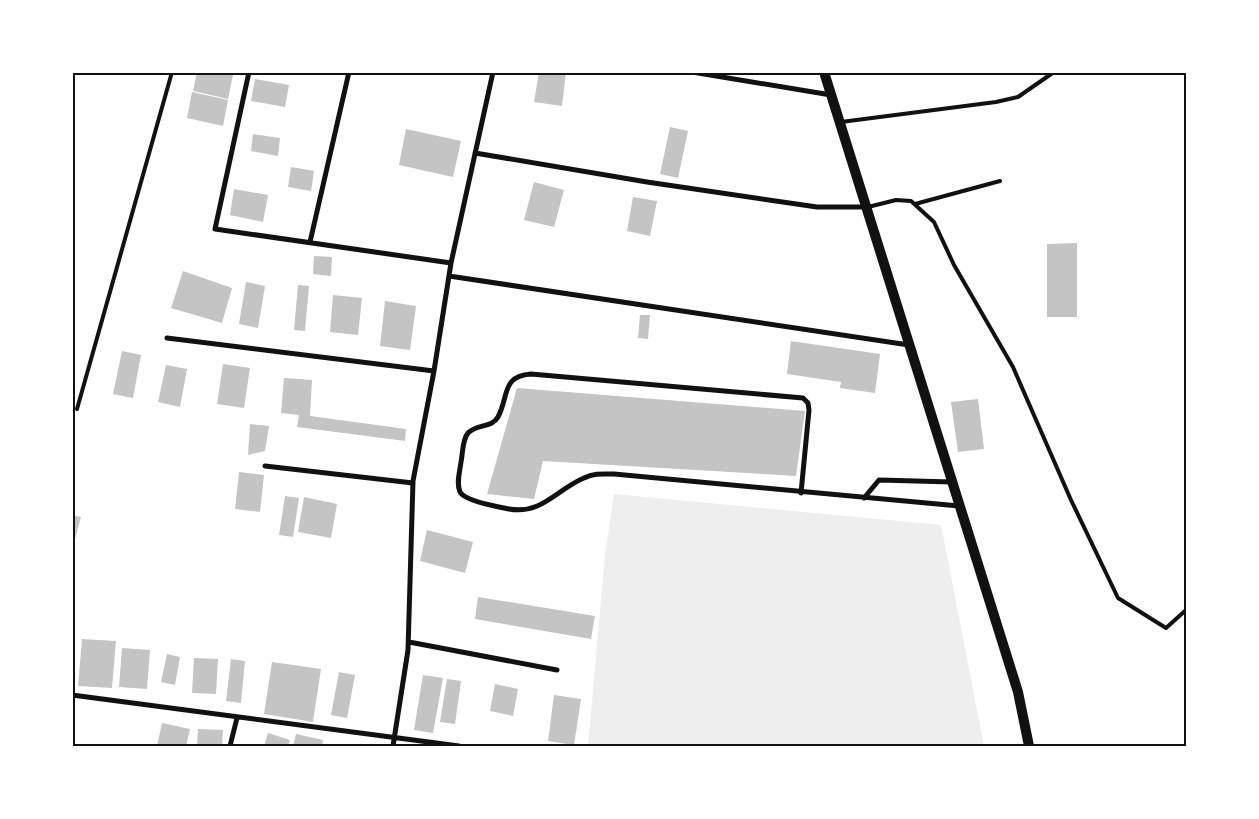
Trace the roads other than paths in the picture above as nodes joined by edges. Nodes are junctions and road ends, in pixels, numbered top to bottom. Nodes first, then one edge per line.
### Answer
1 (172, 72) edge
2 (249, 72) edge
3 (349, 72) edge
4 (493, 72) edge
5 (692, 72) edge
6 (824, 72) edge
7 (1054, 72) edge
8 (831, 95) junction
9 (840, 122) junction
10 (476, 153) junction
11 (1000, 181) dead end
12 (915, 204) junction
13 (866, 208) junction
14 (310, 242) junction
15 (451, 263) junction
16 (449, 276) junction
17 (167, 338) dead end
18 (909, 345) junction
19 (434, 371) junction
20 (77, 409) dead end
21 (264, 466) dead end
22 (952, 482) junction
23 (413, 483) junction
24 (801, 493) junction
25 (864, 498) junction
26 (959, 506) junction
27 (1186, 610) edge
28 (409, 642) junction
29 (557, 670) dead end
30 (72, 694) edge
31 (237, 718) junction
32 (394, 738) junction
33 (230, 746) edge
34 (394, 746) edge
35 (460, 746) edge
36 (1029, 746) edge

1 - 20 lane
2 - 14 street
3 - 14 street
4 - 10 street
5 - 8 street
6 - 8 main road
7 - 9 lane
8 - 9 main road
9 - 13 main road
10 - 13 street
10 - 15 street
11 - 12 lane
12 - 13 lane
12 - 27 lane
13 - 18 main road
14 - 15 street
15 - 16 street
16 - 18 street
16 - 19 street
17 - 19 street
18 - 22 main road
19 - 23 street
21 - 23 street
22 - 25 street
22 - 26 main road
23 - 28 street
24 - 24 street
24 - 25 street
25 - 26 street
26 - 36 main road
28 - 29 street
28 - 32 street
30 - 31 street
31 - 32 street
31 - 33 street
32 - 34 street
32 - 35 street

